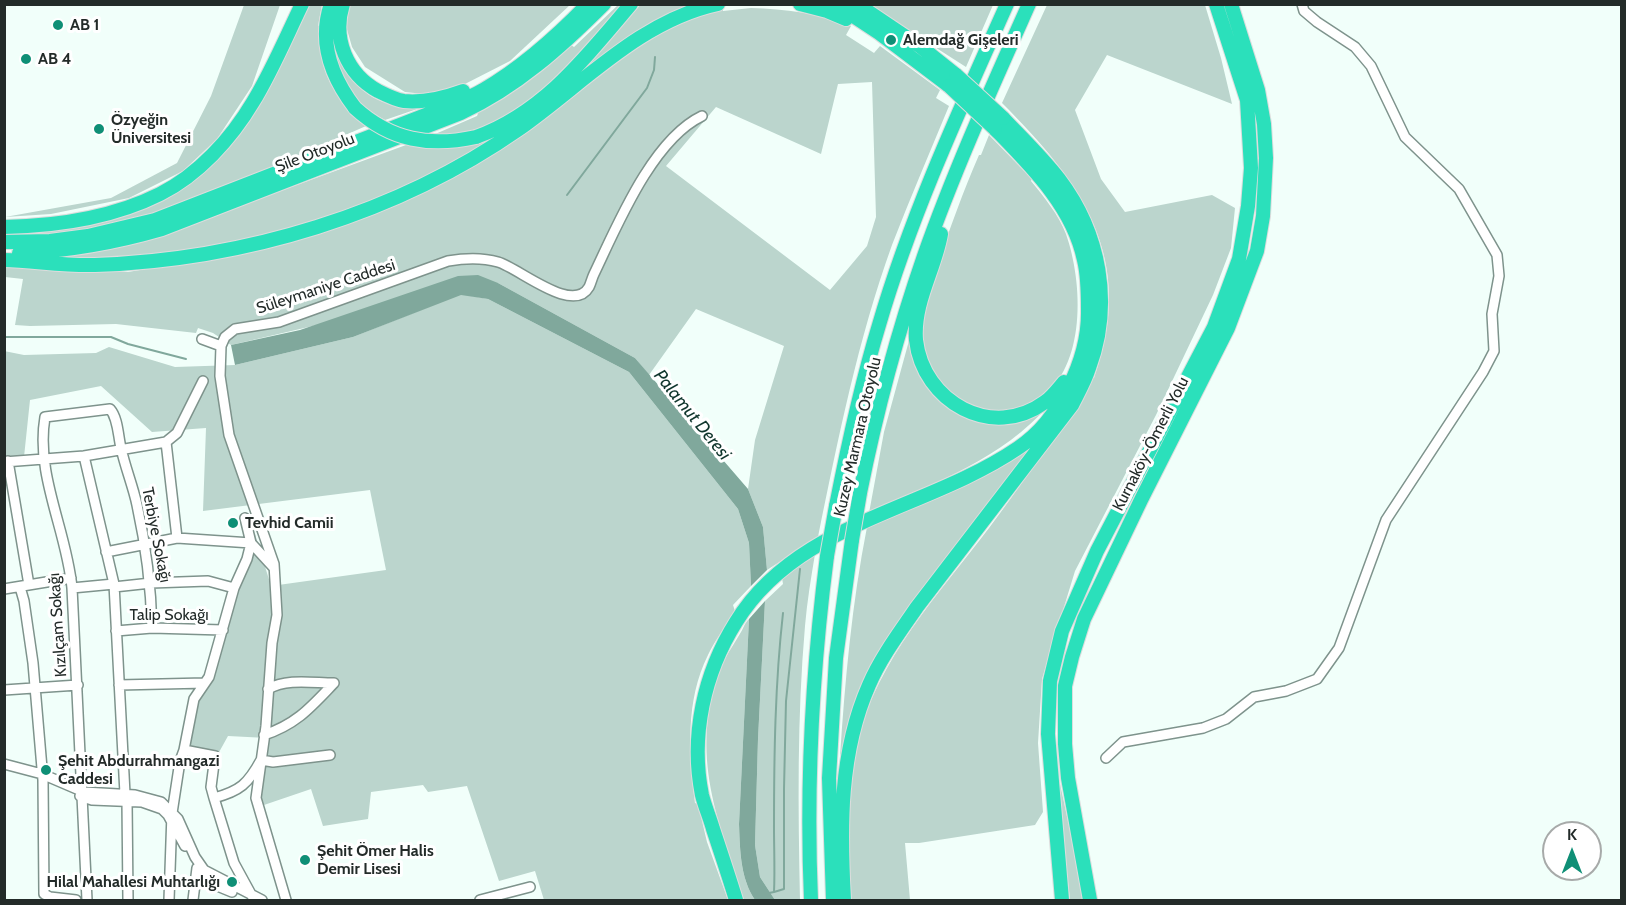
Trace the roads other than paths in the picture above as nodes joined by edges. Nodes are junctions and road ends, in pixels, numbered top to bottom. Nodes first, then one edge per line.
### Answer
1 (302, 4) edge
2 (331, 4) edge
3 (343, 4) edge
4 (588, 4) edge
5 (604, 4) edge
6 (631, 4) edge
7 (718, 4) edge
8 (800, 4) edge
9 (835, 4) edge
10 (857, 4) edge
11 (1007, 4) edge
12 (1029, 4) edge
13 (1216, 4) edge
14 (1231, 4) edge
15 (1302, 4) edge
16 (879, 33) junction
17 (551, 41) junction
18 (952, 80) junction
19 (702, 117) dead end
20 (999, 123) junction
21 (951, 183) junction
22 (4, 227) edge
23 (4, 242) edge
24 (4, 253) edge
25 (4, 260) edge
26 (201, 339) dead end
27 (1085, 340) junction
28 (220, 346) junction
29 (202, 381) dead end
30 (166, 442) junction
31 (121, 449) junction
32 (84, 456) junction
33 (43, 460) junction
34 (6, 461) edge
35 (245, 518) dead end
36 (177, 538) junction
37 (251, 543) junction
38 (144, 544) junction
39 (106, 552) junction
40 (274, 568) junction
41 (71, 578) junction
42 (151, 583) junction
43 (24, 586) junction
44 (114, 586) junction
45 (72, 588) junction
46 (234, 588) junction
47 (4, 589) edge
48 (152, 628) junction
49 (223, 630) junction
50 (116, 631) junction
51 (205, 683) junction
52 (78, 685) junction
53 (119, 685) junction
54 (35, 687) junction
55 (268, 689) junction
56 (4, 690) edge
57 (264, 735) junction
58 (184, 750) junction
59 (330, 755) dead end
60 (1106, 758) dead end
61 (261, 760) junction
62 (4, 764) edge
63 (4, 770) edge
64 (42, 777) junction
65 (82, 795) junction
66 (126, 797) junction
67 (214, 798) junction
68 (172, 818) junction
69 (197, 868) junction
70 (530, 887) dead end
71 (250, 898) edge
72 (76, 900) edge
73 (87, 900) edge
74 (128, 900) edge
75 (169, 900) edge
76 (193, 900) edge
77 (262, 900) edge
78 (286, 900) edge
79 (480, 900) edge
80 (736, 900) edge
81 (811, 900) edge
82 (833, 900) edge
83 (844, 900) edge
84 (1062, 900) edge
85 (1090, 900) edge

1 - 22 highway
2 - 6 highway, bridge
3 - 17 highway
4 - 17 highway, Şile Otoyolu
5 - 24 highway, Şile Otoyolu
7 - 25 highway
8 - 16 highway
9 - 16 highway
10 - 18 highway
11 - 81 highway, Kuzey Marmara Otoyolu, bridge
12 - 21 highway, Kuzey Marmara Otoyolu
13 - 84 highway, Kurnaköy-Ömerli Yolu
14 - 85 highway, Kurnaköy-Ömerli Yolu
15 - 60 street
16 - 18 highway
17 - 23 highway, Şile Otoyolu
18 - 20 highway, bridge
19 - 28 street, Süleymaniye Caddesi
20 - 27 highway
20 - 83 highway
21 - 27 highway
21 - 82 highway, Kuzey Marmara Otoyolu, bridge
26 - 28 street
27 - 80 highway
28 - 40 street
29 - 30 street
30 - 31 street
30 - 36 street
31 - 32 street
31 - 33 street, Terbiye Sokağı
31 - 38 street, Terbiye Sokağı
32 - 33 street
32 - 39 street
33 - 34 street
33 - 41 street, Kızılçam Sokağı
34 - 43 street
35 - 37 street
36 - 37 street
36 - 38 street
37 - 40 street
37 - 46 street
38 - 39 street
38 - 42 street, Terbiye Sokağı
39 - 44 street
40 - 55 street
41 - 43 street
41 - 45 street, Kızılçam Sokağı
42 - 44 street
42 - 46 street
42 - 48 street, Terbiye Sokağı
43 - 47 street
43 - 54 street
44 - 45 street
44 - 50 street
45 - 52 street, Kızılçam Sokağı
46 - 49 street
48 - 49 street, Talip Sokağı
48 - 50 street, Talip Sokağı
49 - 51 street
50 - 53 street
51 - 53 street
51 - 58 street
52 - 54 street
52 - 65 street, Kızılçam Sokağı
53 - 66 street
54 - 56 street
54 - 64 street
55 - 57 street
55 - 57 street
57 - 61 street
58 - 67 street
58 - 68 street
59 - 61 street
61 - 67 street
61 - 78 street
62 - 64 street
63 - 64 street
64 - 65 street
64 - 72 street
65 - 66 street
65 - 73 street, Kızılçam Sokağı
66 - 68 street
66 - 74 street
67 - 71 street
68 - 69 street
68 - 71 street
68 - 75 street
69 - 71 street
69 - 76 street
70 - 79 street
71 - 77 street

